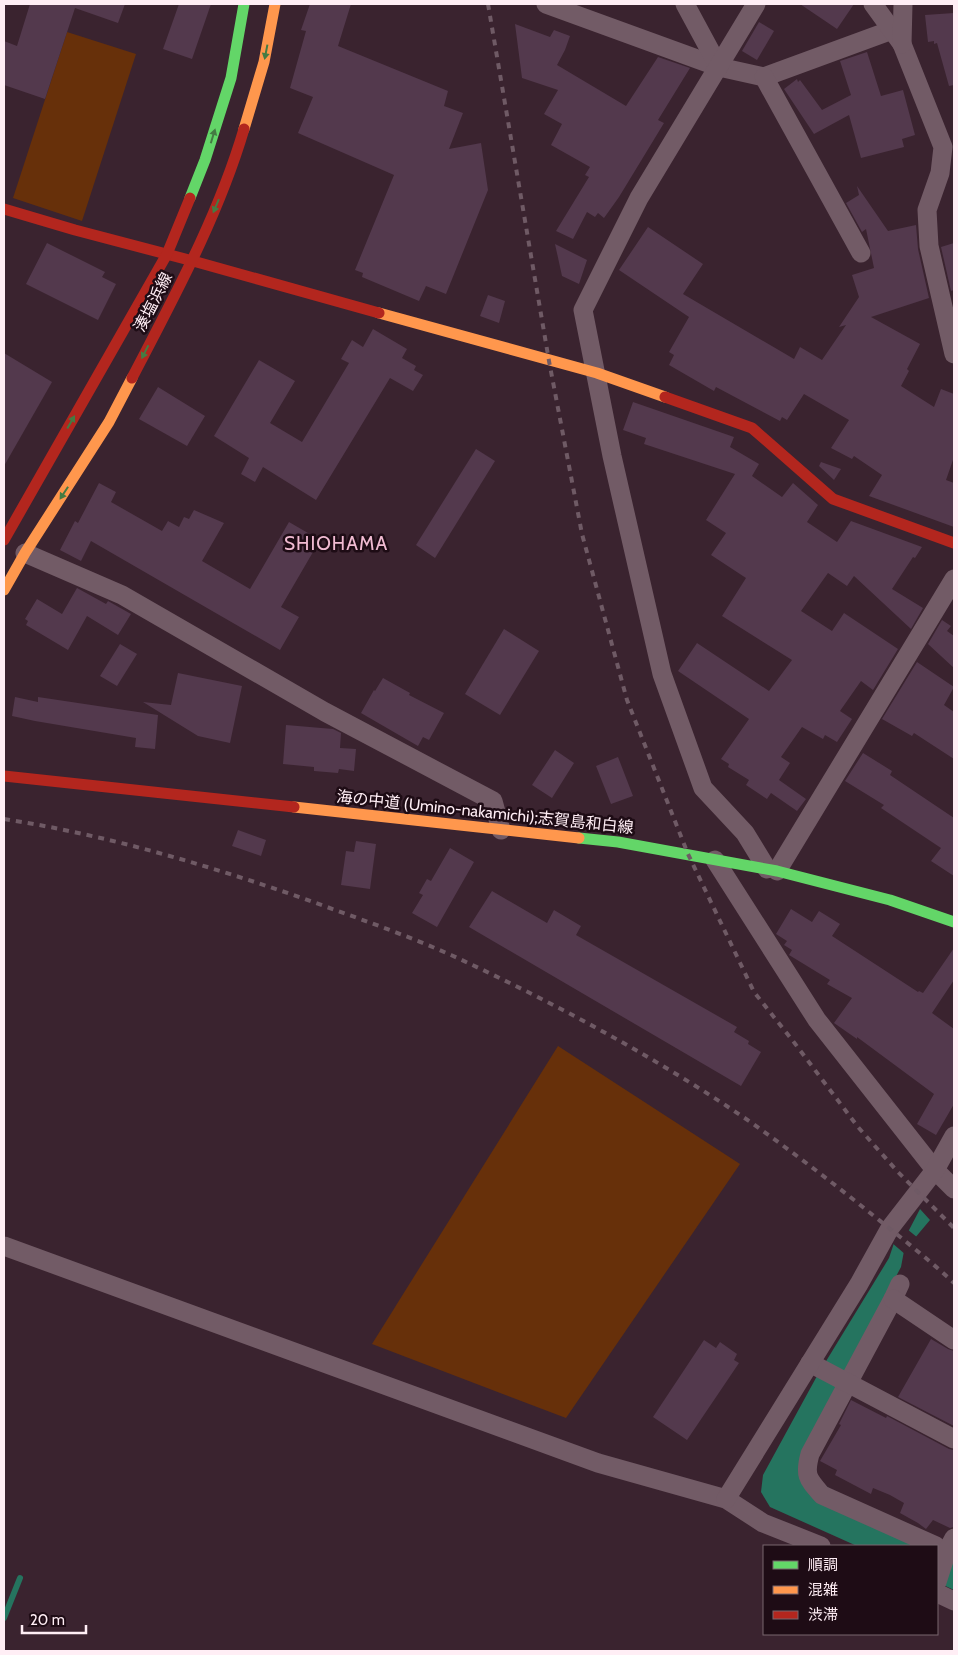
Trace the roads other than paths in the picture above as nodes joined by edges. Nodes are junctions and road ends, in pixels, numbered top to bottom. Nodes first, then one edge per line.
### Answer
1 (244, 4) edge
2 (275, 4) edge
3 (546, 4) edge
4 (685, 4) edge
5 (756, 4) edge
6 (873, 4) edge
7 (903, 4) edge
8 (897, 37) junction
9 (719, 67) junction
10 (764, 77) junction
11 (947, 172) edge
12 (4, 209) edge
13 (861, 253) dead end
14 (167, 254) junction
15 (193, 261) junction
16 (954, 354) edge
17 (596, 373) junction
18 (4, 540) edge
19 (954, 543) edge
20 (25, 553) junction
21 (954, 579) edge
22 (4, 590) edge
23 (4, 776) edge
24 (500, 830) junction
25 (715, 860) junction
26 (772, 870) junction
27 (954, 922) edge
28 (954, 1136) edge
29 (935, 1170) junction
30 (954, 1189) edge
31 (4, 1246) edge
32 (954, 1340) edge
33 (810, 1363) junction
34 (847, 1383) junction
35 (954, 1439) edge
36 (726, 1499) junction
37 (818, 1545) edge
38 (946, 1547) edge
39 (938, 1578) edge
40 (938, 1593) edge
41 (954, 1601) edge

14 -> 1 main road, 湊塩浜線
2 -> 15 main road, 湊塩浜線
3 - 9 street
4 - 9 street
5 - 9 street
6 - 8 street
7 - 8 street
8 - 10 street
8 - 11 street
9 - 10 street
9 - 17 street
10 - 13 street
11 - 16 street
12 - 14 main road
14 - 15 main road
18 -> 14 main road, 湊塩浜線
15 - 17 main road
15 -> 20 main road, 湊塩浜線
17 - 19 main road
17 - 26 street
20 - 22 main road, 湊塩浜線
20 - 24 street
21 - 26 street
23 - 24 main road, 海の中道 (Umino-nakamichi);志賀島和白線
24 - 25 main road, 海の中道 (Umino-nakamichi);志賀島和白線
25 - 26 main road, 海の中道 (Umino-nakamichi);志賀島和白線
25 - 29 street
26 - 27 main road, 海の中道 (Umino-nakamichi);志賀島和白線
28 - 29 street
29 - 30 street
29 - 33 street
31 - 36 street
32 - 34 street
33 - 34 street
33 - 36 street
34 - 35 street
34 - 38 street
36 - 37 street
38 - 39 street
40 - 41 street

